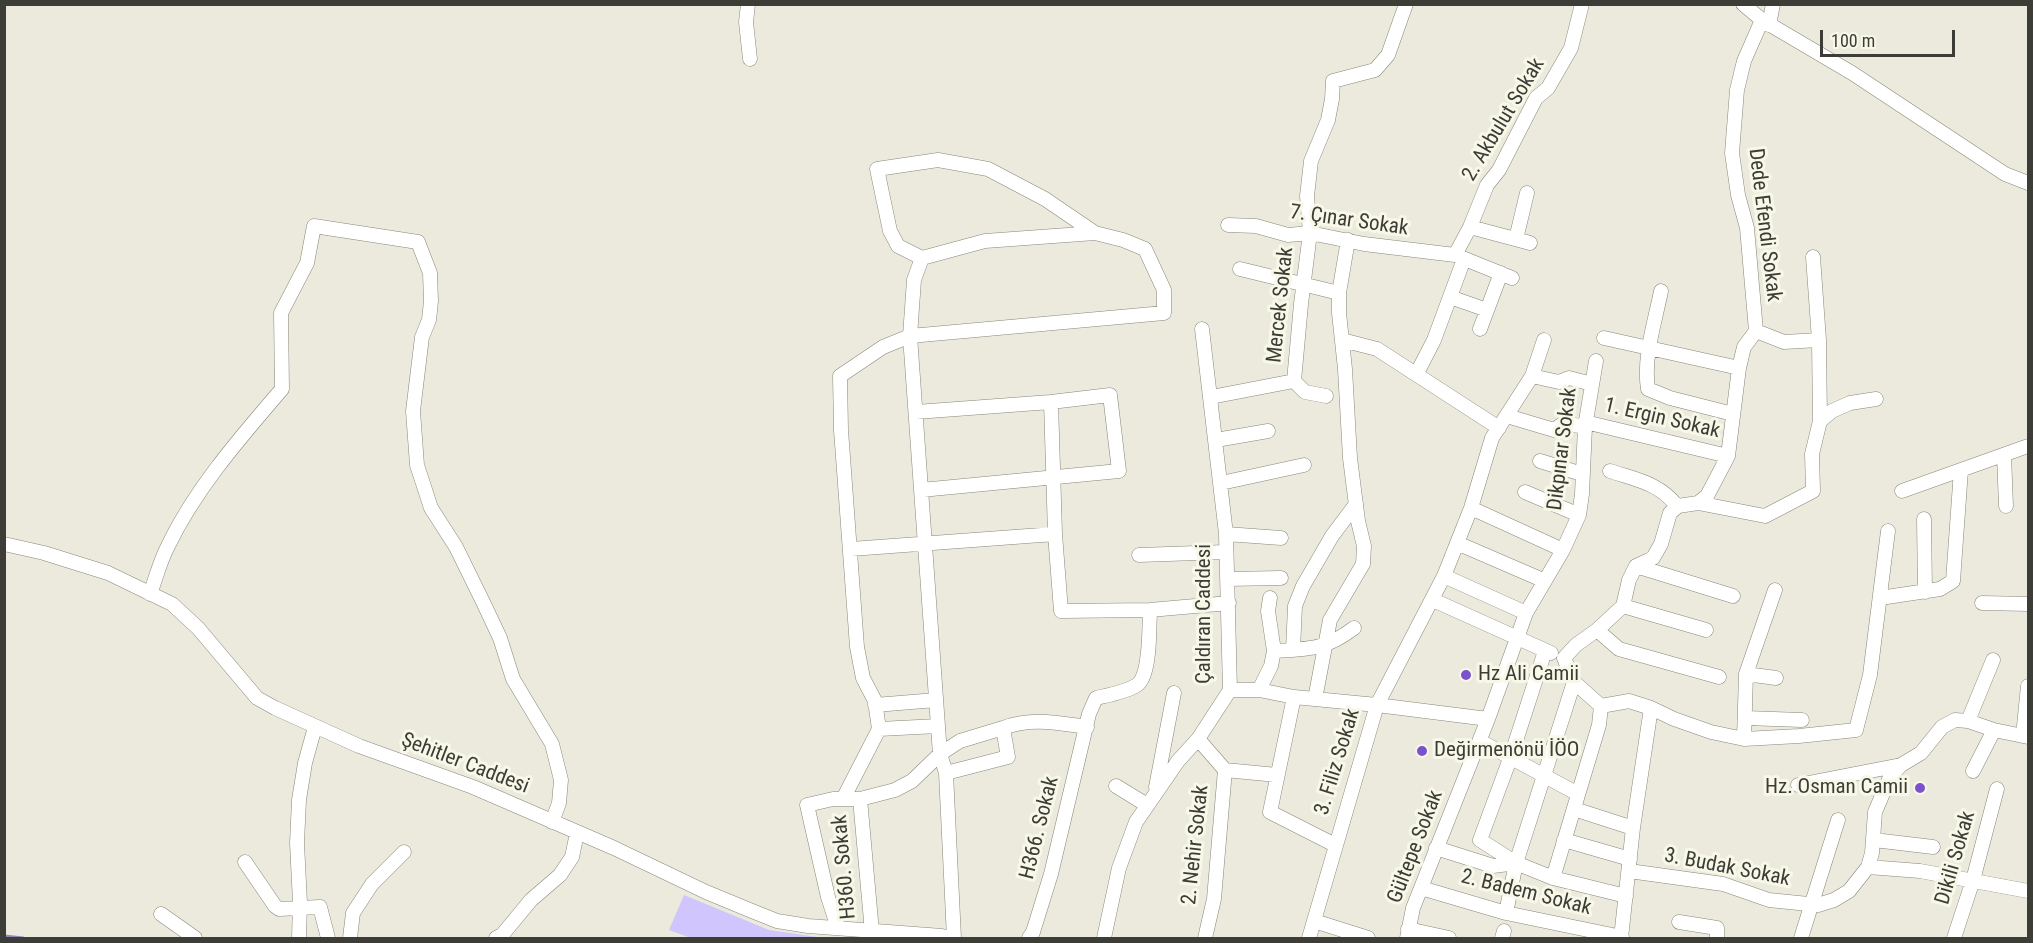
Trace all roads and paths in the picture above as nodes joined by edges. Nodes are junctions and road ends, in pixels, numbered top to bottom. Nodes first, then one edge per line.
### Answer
1 (748, 4) edge
2 (1406, 4) edge
3 (1582, 4) edge
4 (1743, 4) edge
5 (1773, 4) edge
6 (1765, 23) junction
7 (750, 60) dead end
8 (2028, 183) edge
9 (1527, 193) dead end
10 (1228, 225) dead end
11 (1470, 227) junction
12 (1095, 232) junction
13 (1310, 233) junction
14 (1516, 239) junction
15 (1348, 240) junction
16 (1530, 243) dead end
17 (1460, 257) junction
18 (1813, 257) dead end
19 (922, 258) junction
20 (1240, 268) dead end
21 (1303, 284) junction
22 (1661, 291) dead end
23 (1339, 293) junction
24 (1450, 297) junction
25 (1487, 310) junction
26 (1202, 329) dead end
27 (1480, 329) dead end
28 (1756, 332) junction
29 (910, 336) junction
30 (1605, 338) dead end
31 (1342, 340) junction
32 (1544, 340) dead end
33 (1819, 340) junction
34 (1650, 348) junction
35 (1596, 361) dead end
36 (1739, 368) junction
37 (1416, 373) junction
38 (1532, 376) junction
39 (1294, 381) junction
40 (1592, 384) junction
41 (1326, 396) dead end
42 (1211, 397) junction
43 (1876, 399) dead end
44 (1051, 402) junction
45 (916, 412) junction
46 (1733, 414) junction
47 (1508, 416) junction
48 (1820, 421) junction
49 (1585, 425) junction
50 (1499, 428) junction
51 (1268, 430) dead end
52 (1216, 440) junction
53 (2028, 447) edge
54 (2004, 455) junction
55 (1728, 456) junction
56 (1540, 461) dead end
57 (1304, 465) dead end
58 (1961, 470) junction
59 (1610, 471) dead end
60 (1582, 474) junction
61 (1053, 478) junction
62 (1221, 483) junction
63 (921, 490) junction
64 (1902, 491) dead end
65 (1525, 492) dead end
66 (1698, 503) junction
67 (1356, 504) junction
68 (1677, 506) junction
69 (2007, 506) dead end
70 (1471, 508) junction
71 (1579, 515) junction
72 (1924, 519) dead end
73 (1888, 531) dead end
74 (1054, 534) junction
75 (1226, 534) junction
76 (1281, 538) dead end
77 (925, 543) junction
78 (1457, 543) junction
79 (4, 544) edge
80 (851, 549) junction
81 (1563, 550) junction
82 (1226, 552) junction
83 (1139, 555) dead end
84 (1636, 566) junction
85 (1444, 576) junction
86 (1281, 578) dead end
87 (1227, 579) junction
88 (1545, 581) junction
89 (1775, 590) dead end
90 (1925, 592) junction
91 (150, 594) junction
92 (1733, 596) dead end
93 (1270, 598) dead end
94 (1880, 598) junction
95 (1433, 600) junction
96 (1229, 603) junction
97 (1983, 603) dead end
98 (2028, 604) edge
99 (1623, 606) junction
100 (1150, 610) junction
101 (1526, 613) junction
102 (1354, 628) dead end
103 (1597, 630) junction
104 (1706, 630) dead end
105 (1517, 637) junction
106 (1324, 645) junction
107 (1293, 650) junction
108 (1274, 651) junction
109 (1545, 651) junction
110 (1564, 658) junction
111 (1993, 660) dead end
112 (1746, 674) junction
113 (1719, 677) dead end
114 (1776, 678) dead end
115 (1574, 682) junction
116 (1230, 690) junction
117 (1259, 690) junction
118 (1174, 693) dead end
119 (2028, 693) edge
120 (1294, 697) junction
121 (936, 699) junction
122 (1315, 699) junction
123 (875, 705) junction
124 (1377, 705) junction
125 (1601, 706) junction
126 (1651, 708) junction
127 (1745, 718) junction
128 (1488, 720) junction
129 (1802, 720) dead end
130 (1961, 721) junction
131 (938, 726) junction
132 (315, 727) junction
133 (1087, 727) junction
134 (1003, 728) junction
135 (879, 729) junction
136 (1994, 730) junction
137 (2026, 736) edge
138 (1197, 739) junction
139 (1744, 739) junction
140 (1480, 741) junction
141 (940, 754) junction
142 (1510, 756) junction
143 (1901, 765) junction
144 (1225, 770) junction
145 (1973, 771) dead end
146 (946, 773) junction
147 (1277, 775) junction
148 (1545, 775) junction
149 (1798, 785) dead end
150 (1116, 786) dead end
151 (1997, 789) dead end
152 (1578, 794) junction
153 (843, 799) junction
154 (860, 799) junction
155 (1151, 800) junction
156 (1574, 809) junction
157 (1838, 820) dead end
158 (552, 822) junction
159 (1633, 828) junction
160 (578, 833) junction
161 (1564, 840) junction
162 (1874, 840) junction
163 (1335, 845) junction
164 (1933, 847) dead end
165 (1436, 848) junction
166 (404, 852) dead end
167 (245, 862) dead end
168 (1516, 862) junction
169 (1630, 865) junction
170 (1868, 867) junction
171 (1553, 878) junction
172 (1973, 880) junction
173 (1421, 888) junction
174 (2028, 891) edge
175 (1626, 896) junction
176 (1815, 905) junction
177 (300, 909) junction
178 (1506, 913) junction
179 (161, 914) dead end
180 (1314, 921) junction
181 (1679, 922) dead end
182 (838, 928) junction
183 (872, 932) junction
184 (1717, 933) edge
185 (1408, 934) edge
186 (1622, 938) edge
187 (195, 939) edge
188 (299, 939) edge
189 (328, 939) edge
190 (350, 939) edge
191 (496, 939) edge
192 (953, 939) edge
193 (1029, 939) edge
194 (1104, 939) edge
195 (1205, 939) edge
196 (1309, 939) edge
197 (1368, 939) edge
198 (1449, 939) edge
199 (1801, 939) edge
200 (1954, 939) edge

1 - 7 street
2 - 13 street, Mercek Sokak
3 - 11 street, 2. Akbulut Sokak
4 - 6 street
5 - 6 street, Dede Efendi Sokak
6 - 8 street
6 - 28 street, Dede Efendi Sokak
9 - 14 street
10 - 13 street, 7. Çınar Sokak
11 - 14 street
11 - 17 street, 2. Akbulut Sokak
12 - 19 street
12 - 19 street
12 - 29 street
13 - 15 street, 7. Çınar Sokak
13 - 21 street, Mercek Sokak
14 - 16 street
15 - 17 street, 7. Çınar Sokak
15 - 23 street
17 - 24 street
17 - 25 street, 7. Çınar Sokak
18 - 33 street
19 - 29 street
20 - 21 street
21 - 23 street
21 - 39 street, Mercek Sokak
22 - 34 street
23 - 31 street
24 - 25 street
24 - 37 street
25 - 27 street
26 - 42 street, Çaldıran Caddesi
28 - 33 street
28 - 36 street, Dede Efendi Sokak
29 - 45 street
29 - 80 street
30 - 34 street
31 - 37 street
31 - 67 street
32 - 38 street
33 - 48 street
34 - 36 street
34 - 46 street
35 - 40 street, Dikpınar Sokak
36 - 46 street, Dede Efendi Sokak
37 - 50 street
38 - 40 street
38 - 47 street
39 - 41 street
39 - 42 street
40 - 49 street, Dikpınar Sokak
42 - 52 street, Çaldıran Caddesi
43 - 48 street
44 - 45 street
44 - 61 street
44 - 61 street
45 - 63 street
46 - 55 street, Dede Efendi Sokak
47 - 49 street, 1. Ergin Sokak
47 - 50 street
48 - 66 street
49 - 55 street, 1. Ergin Sokak
49 - 60 street, Dikpınar Sokak
50 - 70 street
51 - 52 street
52 - 62 street, Çaldıran Caddesi
53 - 54 street
54 - 58 street
54 - 69 street
55 - 66 street, Dede Efendi Sokak
56 - 60 street
57 - 62 street
58 - 64 street
58 - 90 street
59 - 68 street
60 - 71 street, Dikpınar Sokak
61 - 63 street
61 - 74 street
62 - 75 street, Çaldıran Caddesi
63 - 77 street
65 - 71 street
66 - 68 street
67 - 106 street
67 - 107 street
68 - 84 street
70 - 78 street
70 - 81 street
71 - 81 street, Dikpınar Sokak
72 - 90 street
73 - 94 street
74 - 77 street
74 - 100 street
75 - 76 street
75 - 82 street, Çaldıran Caddesi
77 - 80 street
77 - 121 street
78 - 85 street
78 - 88 street
79 - 91 street, Şehitler Caddesi
80 - 123 street
81 - 88 street, Dikpınar Sokak
82 - 83 street
82 - 87 street, Çaldıran Caddesi
84 - 92 street
84 - 99 street
85 - 95 street
85 - 101 street
86 - 87 street
87 - 96 street, Çaldıran Caddesi
88 - 101 street, Dikpınar Sokak
89 - 112 street
90 - 94 street
91 - 132 street, Şehitler Caddesi
91 - 158 street
93 - 108 street
94 - 139 street
95 - 105 street
95 - 124 street
96 - 100 street
96 - 116 street, Çaldıran Caddesi
97 - 98 street
99 - 103 street
99 - 104 street
100 - 133 street, H366. Sokak
101 - 105 street, Dikpınar Sokak
102 - 106 street
103 - 110 street
103 - 113 street
105 - 109 street
105 - 128 street, Gültepe Sokak
106 - 107 street
106 - 122 street
107 - 108 street
108 - 117 street
109 - 110 street
109 - 142 street
110 - 115 street
111 - 130 street
112 - 114 street
112 - 127 street
115 - 125 street
115 - 148 street
116 - 117 street
116 - 138 street, Çaldıran Caddesi
117 - 120 street
118 - 155 street
119 - 137 street
120 - 122 street
120 - 147 street
121 - 123 street
121 - 131 street
122 - 124 street
123 - 135 street
124 - 128 street, 3. Filiz Sokak
124 - 163 street, 3. Filiz Sokak
125 - 126 street
125 - 152 street
126 - 139 street
126 - 159 street
127 - 129 street
127 - 139 street
128 - 140 street, Gültepe Sokak
130 - 136 street
130 - 143 street
131 - 135 street
131 - 141 street
132 - 158 street, Şehitler Caddesi
132 - 177 street
133 - 134 street
133 - 193 street, H366. Sokak
134 - 141 street
134 - 146 street
135 - 153 street
136 - 137 street
136 - 145 street
138 - 144 street
138 - 155 street, Çaldıran Caddesi
140 - 142 street
140 - 165 street, Gültepe Sokak
141 - 146 street
141 - 154 street
142 - 148 street
142 - 168 street
143 - 149 street
143 - 162 street
144 - 147 street, 2. Nehir Sokak
144 - 195 street, 2. Nehir Sokak
146 - 192 street
147 - 163 street
148 - 152 street
148 - 168 street
150 - 155 street
151 - 172 street, Dikili Sokak
152 - 156 street
153 - 154 street
153 - 182 street
154 - 183 street, H360. Sokak
155 - 194 street, Çaldıran Caddesi
156 - 159 street
156 - 161 street
157 - 176 street
158 - 160 street, Şehitler Caddesi
159 - 169 street
160 - 182 street, Şehitler Caddesi
160 - 191 street
161 - 169 street, 3. Budak Sokak
161 - 171 street
162 - 164 street
162 - 170 street
163 - 180 street, 3. Filiz Sokak
165 - 168 street
165 - 173 street, Gültepe Sokak
166 - 190 street
167 - 177 street
168 - 171 street
168 - 178 street
169 - 175 street
169 - 176 street, 3. Budak Sokak
170 - 172 street
170 - 176 street
171 - 175 street
172 - 174 street
172 - 200 street, Dikili Sokak
173 - 178 street, 2. Badem Sokak
173 - 185 street, Gültepe Sokak
175 - 186 street
176 - 199 street
177 - 188 street
177 - 189 street
178 - 186 street, 2. Badem Sokak
179 - 187 street
180 - 196 street, 3. Filiz Sokak
180 - 197 street
181 - 184 street
182 - 183 street, Şehitler Caddesi
183 - 192 street, Şehitler Caddesi
185 - 198 street

